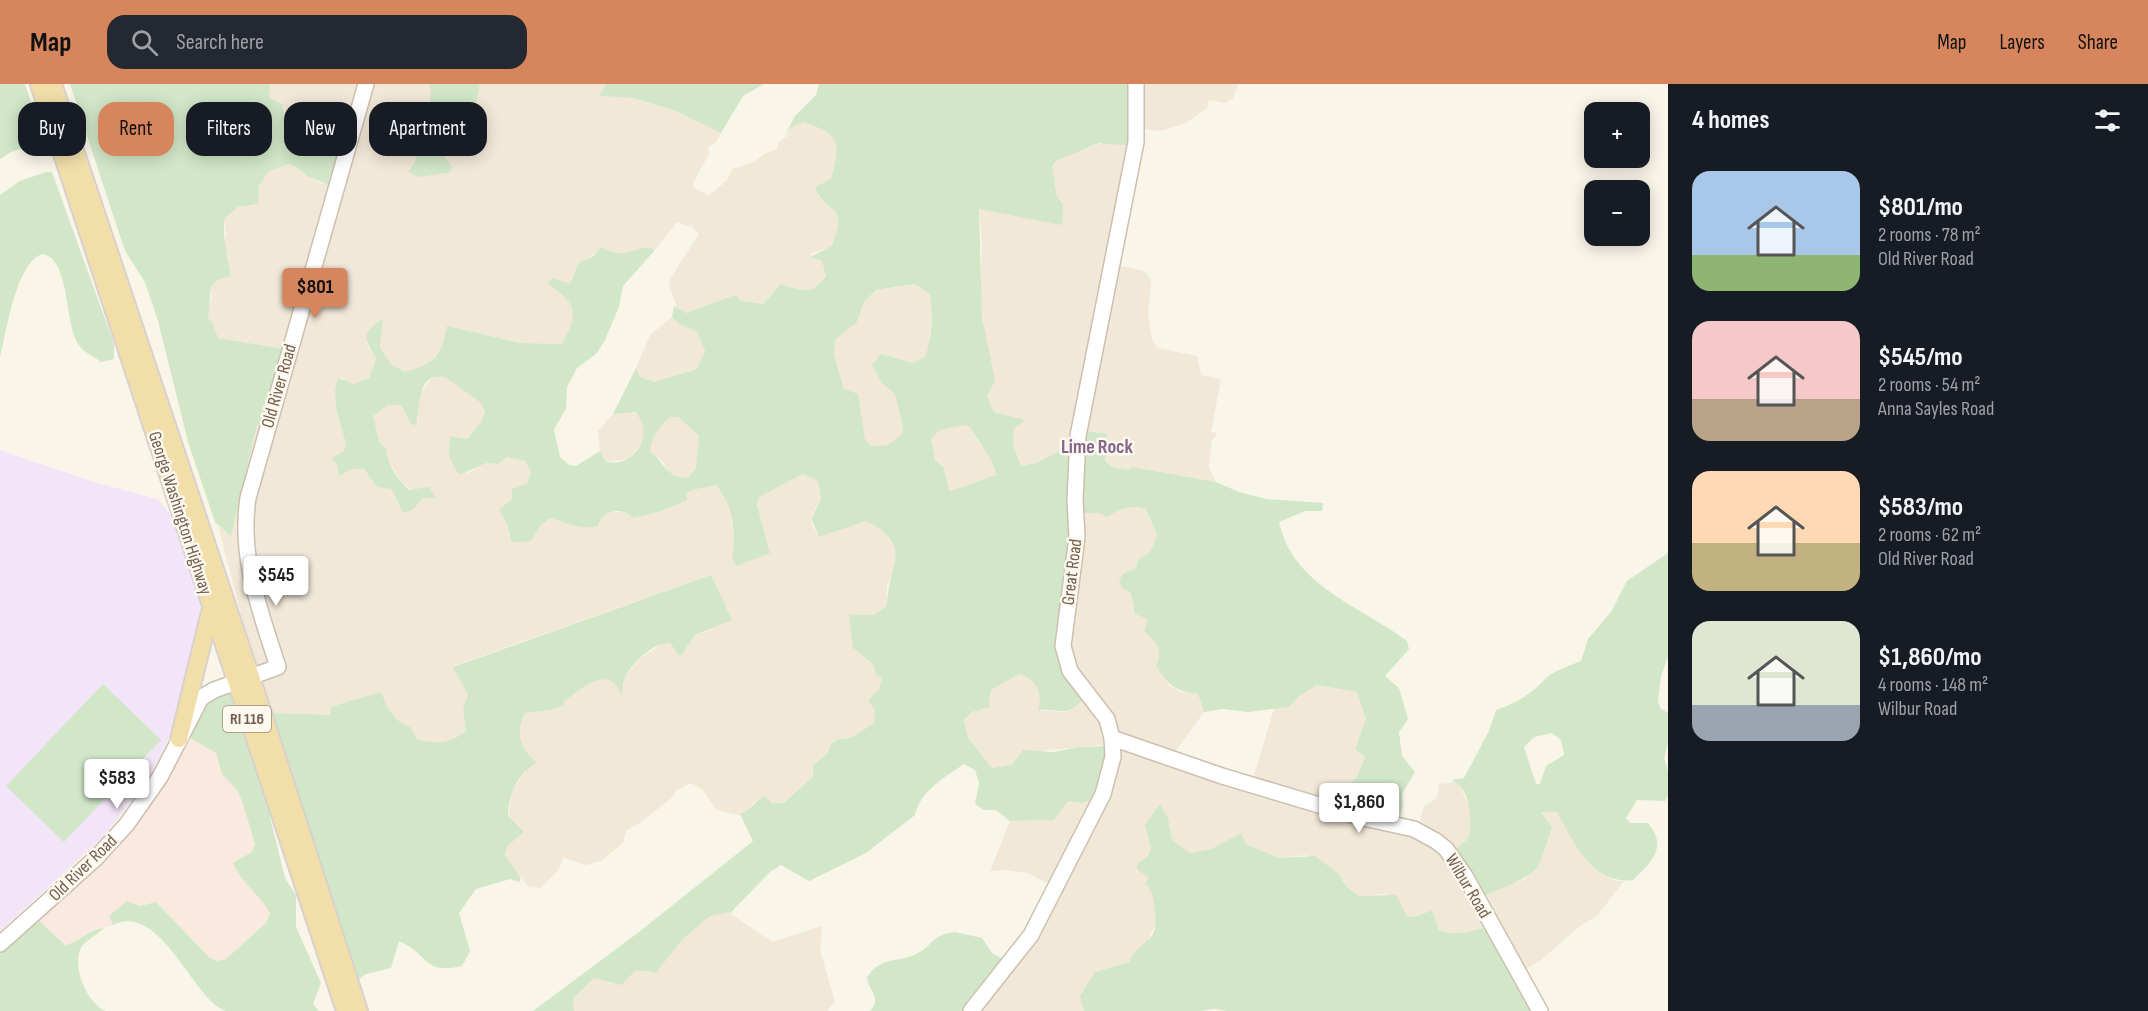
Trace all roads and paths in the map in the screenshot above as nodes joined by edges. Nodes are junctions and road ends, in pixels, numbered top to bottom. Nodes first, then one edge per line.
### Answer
1 (39, 84) edge
2 (53, 84) edge
3 (366, 84) edge
4 (1136, 84) edge
5 (209, 602) junction
6 (243, 680) junction
7 (1112, 738) junction
8 (179, 739) junction
9 (0, 944) edge
10 (334, 958) junction
11 (345, 1011) edge
12 (359, 1011) edge
13 (971, 1011) edge
14 (1539, 1011) edge

1 - 5 main road, George Washington Highway / RI 116
2 - 6 main road, George Washington Highway / RI 116
3 - 6 street, Old River Road
4 - 7 street, Great Road
5 - 6 main road, George Washington Highway / RI 116
5 - 8 main road
6 - 8 street, Old River Road
6 - 10 main road, George Washington Highway / RI 116
7 - 13 street, Great Road
7 - 14 street, Wilbur Road
8 - 9 street, Old River Road
10 - 11 main road, George Washington Highway / RI 116
10 - 12 main road, George Washington Highway / RI 116

